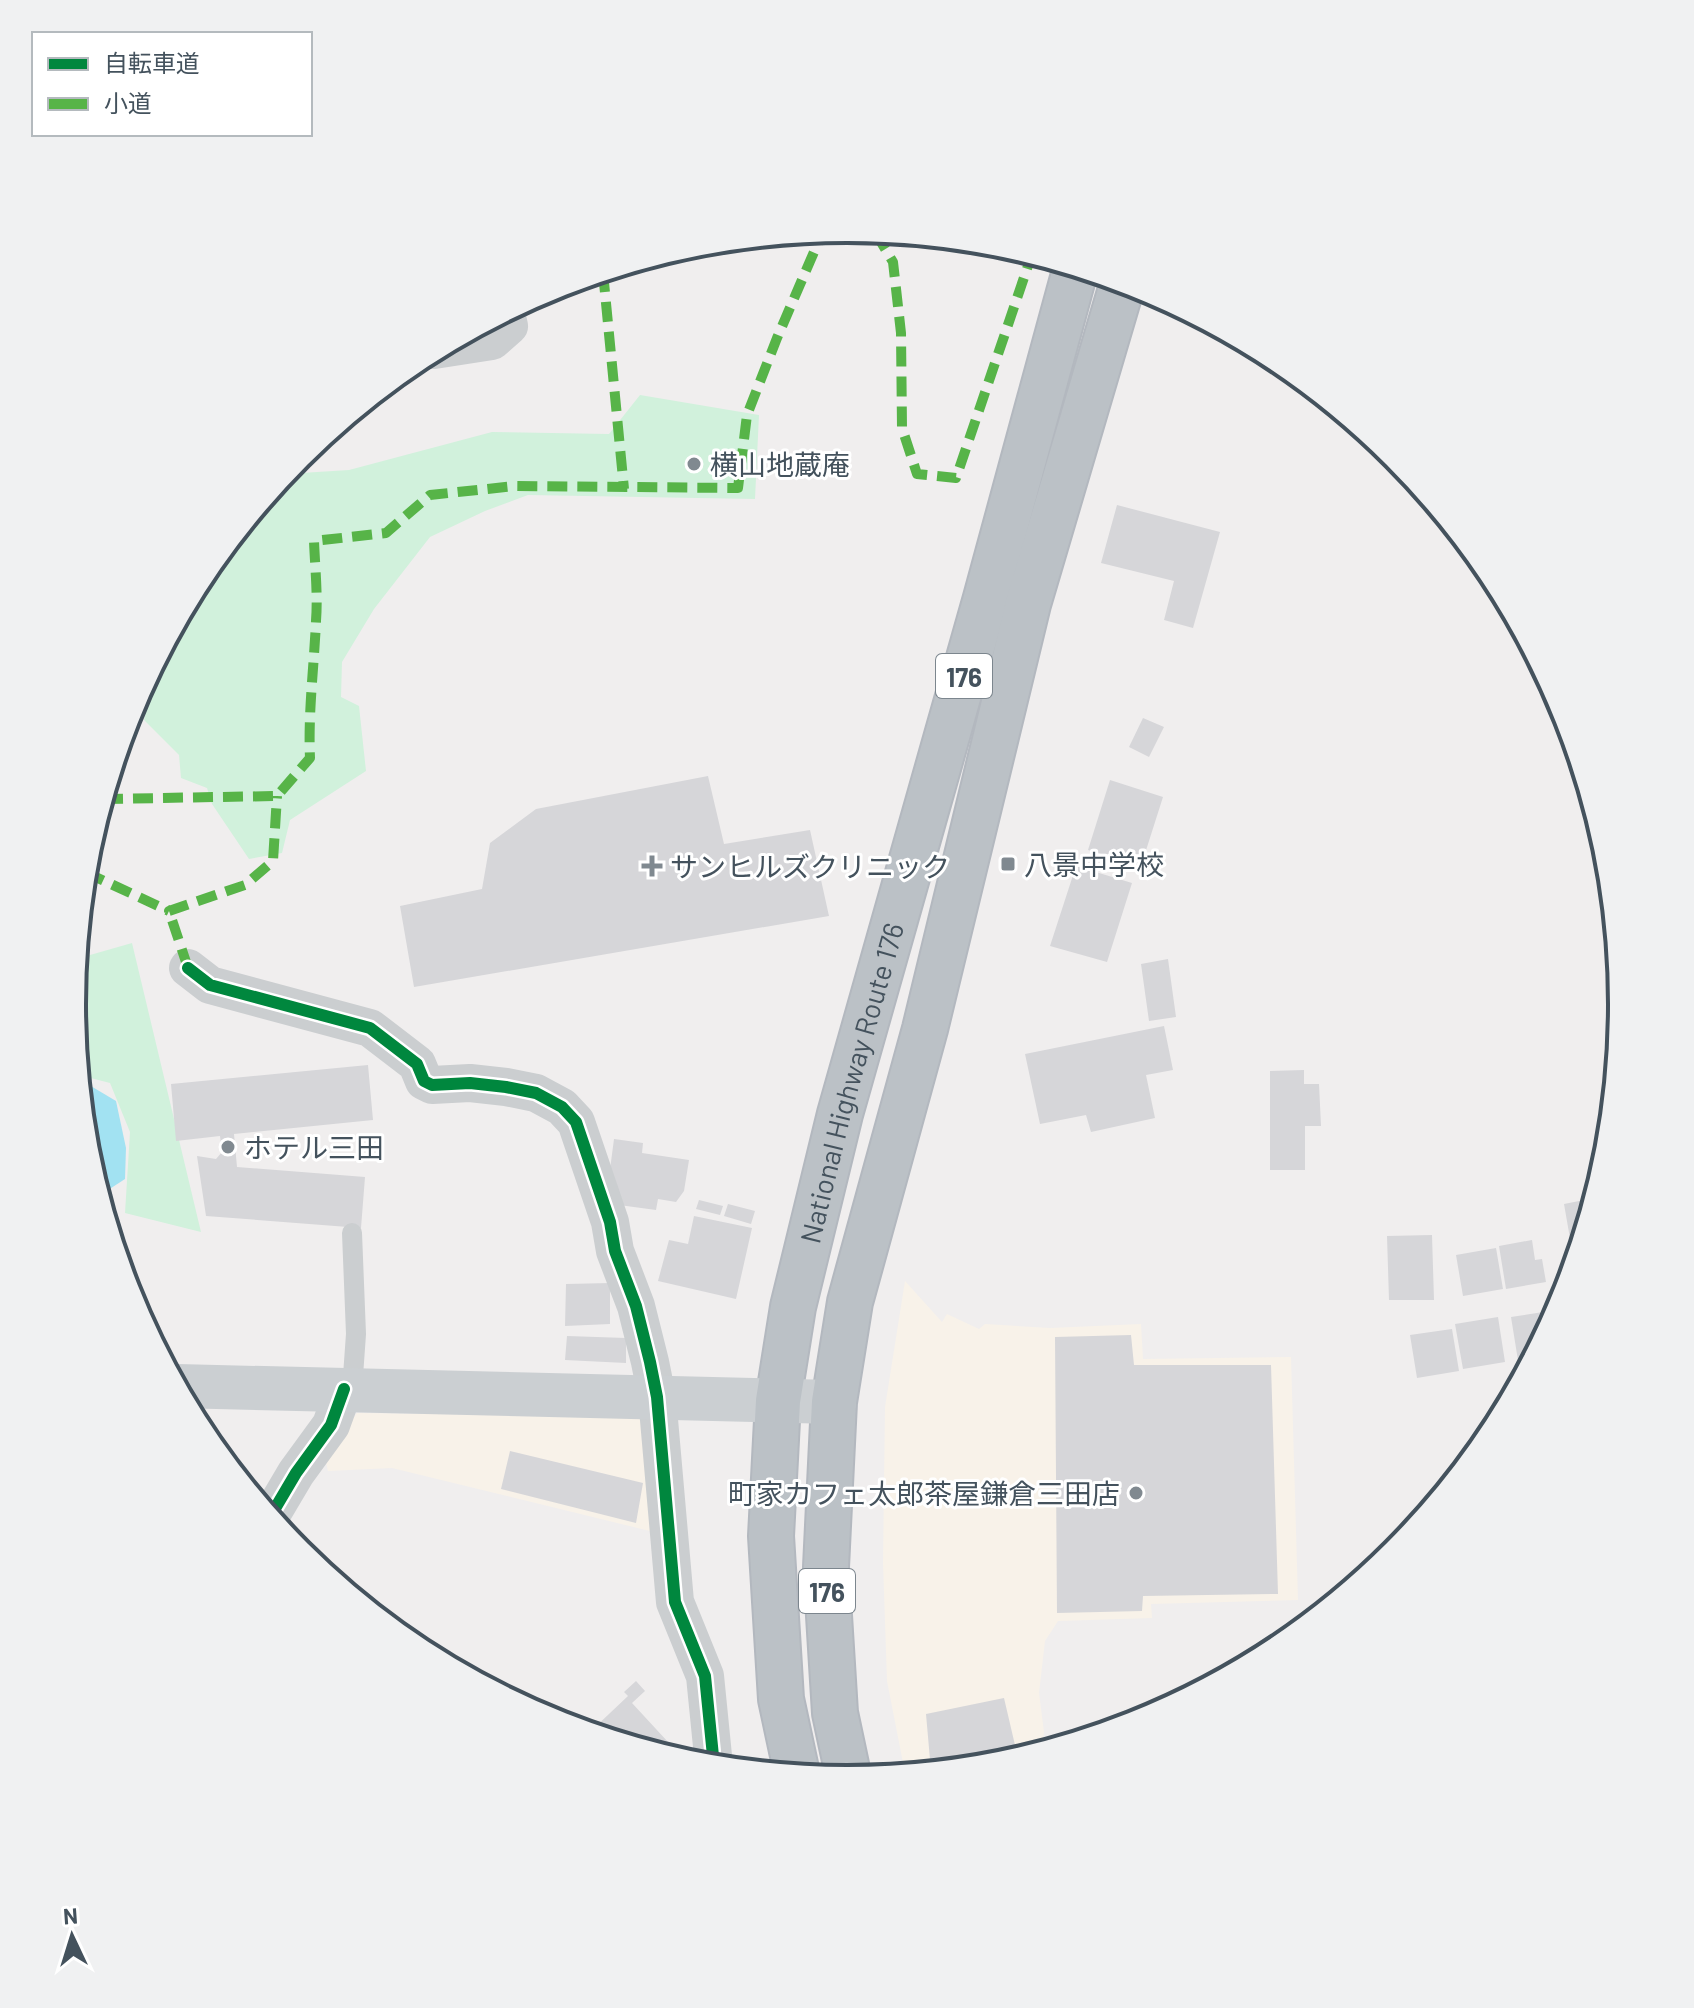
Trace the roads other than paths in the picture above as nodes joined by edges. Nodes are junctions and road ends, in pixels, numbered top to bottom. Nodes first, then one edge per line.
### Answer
1 (1073, 277) edge
2 (1120, 294) edge
3 (508, 322) edge
4 (467, 345) edge
5 (188, 968) dead end
6 (352, 1233) dead end
7 (189, 1386) edge
8 (348, 1389) junction
9 (657, 1397) junction
10 (778, 1401) junction
11 (834, 1402) junction
12 (276, 1507) edge
13 (713, 1752) edge
14 (795, 1763) edge
15 (846, 1765) edge

1 - 10 highway, National Highway Route 176 / 176
2 - 11 highway, National Highway Route 176 / 176
3 - 4 street
5 - 9 street
6 - 8 lane
7 - 8 main road
8 - 9 main road
8 - 12 street
9 - 10 main road
9 - 13 street
10 - 11 main road
10 - 14 highway, National Highway Route 176 / 176
11 - 15 highway, National Highway Route 176 / 176

